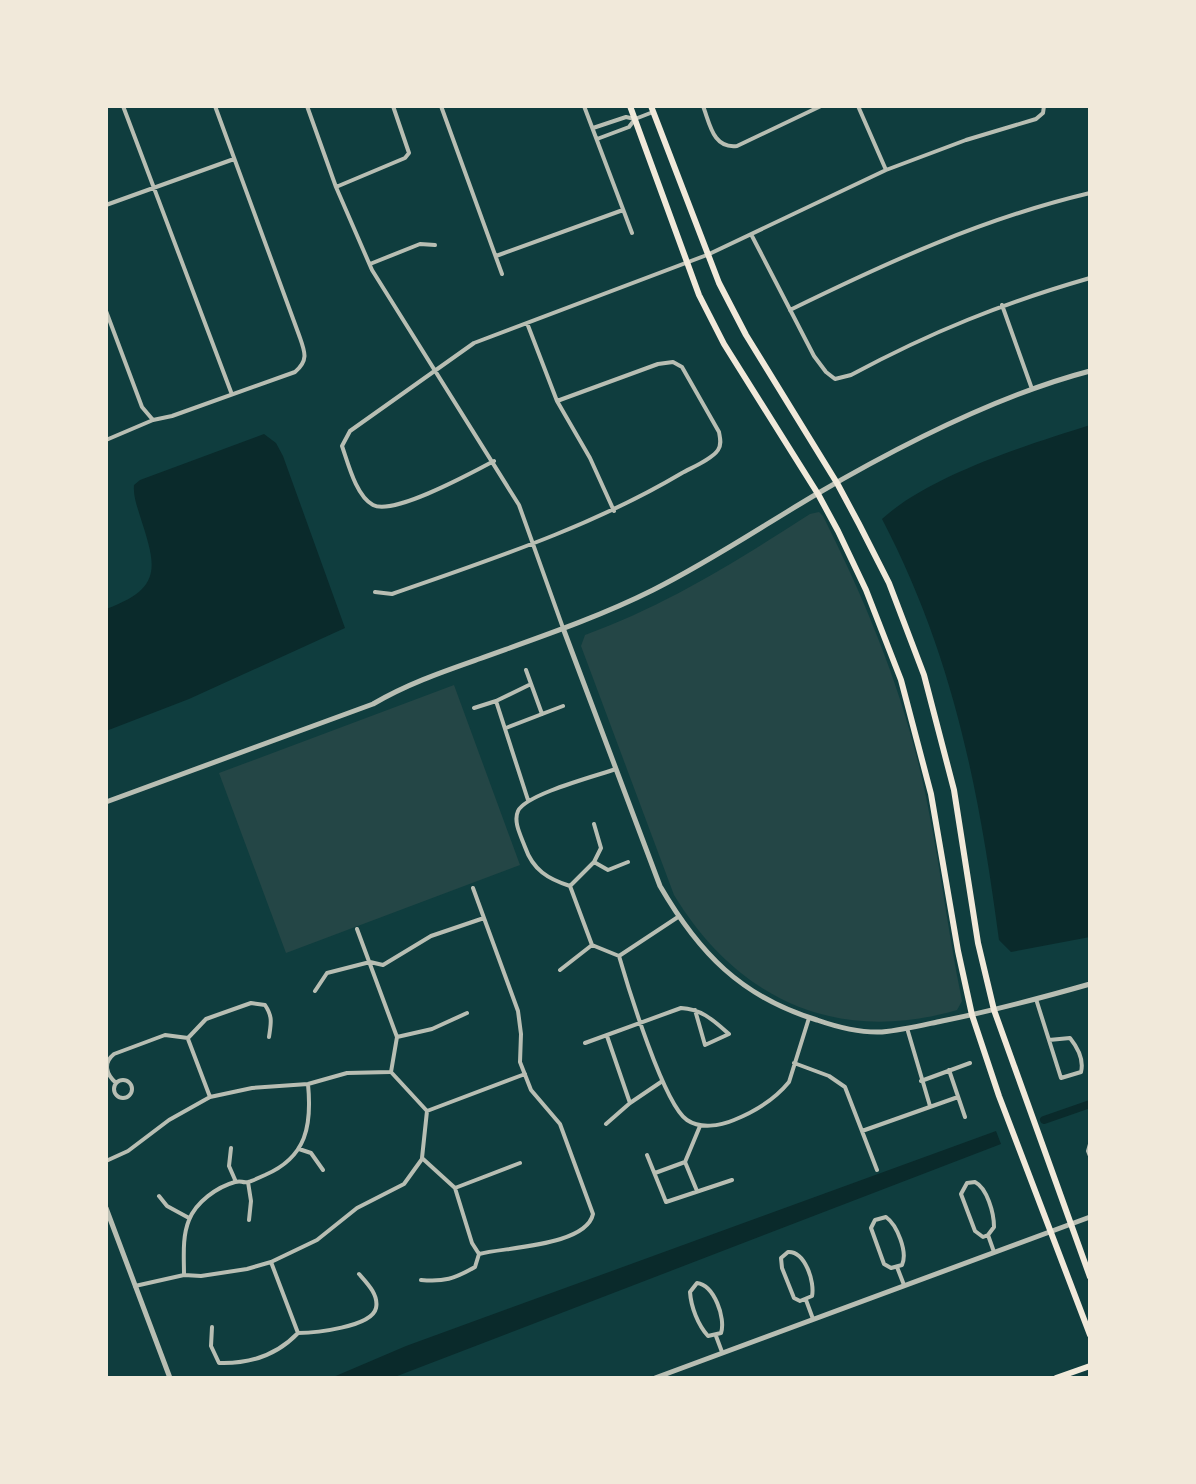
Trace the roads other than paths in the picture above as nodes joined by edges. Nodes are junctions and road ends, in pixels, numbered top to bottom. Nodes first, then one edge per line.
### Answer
1 (123, 106) edge
2 (215, 106) edge
3 (307, 106) edge
4 (393, 106) edge
5 (442, 106) edge
6 (584, 106) edge
7 (630, 106) edge
8 (703, 106) edge
9 (821, 106) edge
10 (858, 106) edge
11 (1044, 106) edge
12 (652, 109) edge
13 (635, 119) junction
14 (593, 128) junction
15 (597, 139) junction
16 (234, 159) junction
17 (886, 170) junction
18 (336, 187) junction
19 (154, 189) junction
20 (1090, 193) edge
21 (106, 205) edge
22 (623, 210) junction
23 (632, 233) dead end
24 (752, 235) junction
25 (435, 245) dead end
26 (707, 255) junction
27 (496, 256) junction
28 (687, 263) junction
29 (370, 264) junction
30 (502, 274) dead end
31 (1090, 278) edge
32 (1002, 305) junction
33 (790, 310) junction
34 (106, 311) edge
35 (527, 323) junction
36 (434, 371) junction
37 (1090, 371) edge
38 (1032, 390) junction
39 (232, 393) junction
40 (557, 401) junction
41 (153, 420) junction
42 (106, 440) edge
43 (494, 461) junction
44 (837, 483) junction
45 (818, 494) junction
46 (614, 511) junction
47 (535, 544) junction
48 (375, 592) dead end
49 (563, 628) junction
50 (526, 670) dead end
51 (531, 684) junction
52 (496, 701) junction
53 (563, 706) dead end
54 (474, 708) dead end
55 (542, 714) junction
56 (506, 729) junction
57 (616, 769) junction
58 (528, 800) junction
59 (106, 802) edge
60 (594, 824) dead end
61 (594, 862) junction
62 (628, 862) dead end
63 (570, 886) junction
64 (473, 888) dead end
65 (678, 917) junction
66 (484, 918) junction
67 (357, 929) dead end
68 (592, 945) junction
69 (619, 956) junction
70 (370, 962) junction
71 (560, 970) dead end
72 (1090, 984) edge
73 (315, 991) dead end
74 (1036, 999) junction
75 (695, 1010) junction
76 (994, 1010) junction
77 (467, 1013) dead end
78 (972, 1015) junction
79 (809, 1018) junction
80 (642, 1023) junction
81 (907, 1028) junction
82 (607, 1036) junction
83 (269, 1037) dead end
84 (397, 1037) junction
85 (188, 1038) junction
86 (1049, 1040) junction
87 (585, 1043) dead end
88 (794, 1063) junction
89 (970, 1063) dead end
90 (949, 1070) junction
91 (391, 1072) junction
92 (526, 1073) junction
93 (921, 1081) junction
94 (662, 1082) junction
95 (116, 1083) junction
96 (308, 1084) junction
97 (210, 1097) junction
98 (958, 1097) junction
99 (630, 1103) junction
100 (931, 1106) junction
101 (427, 1111) junction
102 (965, 1117) dead end
103 (606, 1124) dead end
104 (700, 1126) junction
105 (862, 1131) junction
106 (1090, 1144) edge
107 (231, 1148) dead end
108 (299, 1149) junction
109 (647, 1155) dead end
110 (1090, 1156) edge
111 (422, 1158) junction
112 (106, 1161) edge
113 (685, 1162) junction
114 (520, 1163) dead end
115 (323, 1170) dead end
116 (877, 1170) dead end
117 (655, 1173) junction
118 (732, 1180) dead end
119 (236, 1182) junction
120 (248, 1182) junction
121 (455, 1188) junction
122 (697, 1191) junction
123 (159, 1196) dead end
124 (106, 1208) edge
125 (1090, 1217) edge
126 (189, 1218) junction
127 (249, 1220) dead end
128 (1070, 1223) junction
129 (1050, 1231) junction
130 (988, 1235) junction
131 (994, 1252) junction
132 (479, 1254) junction
133 (271, 1262) junction
134 (897, 1267) junction
135 (359, 1274) dead end
136 (184, 1275) junction
137 (1090, 1277) edge
138 (421, 1280) dead end
139 (904, 1285) junction
140 (135, 1286) junction
141 (806, 1300) junction
142 (813, 1319) junction
143 (212, 1327) dead end
144 (298, 1333) junction
145 (1090, 1335) edge
146 (716, 1336) junction
147 (722, 1353) junction
148 (1090, 1366) edge
149 (170, 1378) edge
150 (655, 1378) edge
151 (1056, 1378) edge

1 - 19 street
2 - 16 street
3 - 18 street
4 - 18 street
5 - 27 street
6 - 14 street
7 - 13 main road
8 - 9 street
10 - 17 street
11 - 17 street
12 - 13 street
12 - 26 main road
13 - 14 street
13 - 15 street
13 - 28 main road
14 - 15 street
15 - 22 street
16 - 19 street
16 - 39 street
17 - 24 street
18 - 29 street
19 - 21 street
19 - 39 street
20 - 33 street
22 - 23 street
22 - 27 street
24 - 26 street
24 - 33 street
25 - 29 street
26 - 28 street
26 - 44 main road
27 - 30 street
28 - 35 street
28 - 45 main road
29 - 36 street
31 - 32 street
32 - 33 street
32 - 38 street
34 - 41 street
35 - 36 street
35 - 40 street
36 - 43 street
36 - 43 street
37 - 38 street
38 - 44 street
39 - 41 street
40 - 46 street
40 - 46 street
41 - 42 street
43 - 47 street
44 - 45 street
44 - 76 main road
45 - 49 street
45 - 78 main road
46 - 47 street
47 - 48 street
47 - 49 street
49 - 57 street
49 - 59 street
50 - 51 street
51 - 52 street
51 - 55 street
52 - 54 street
52 - 56 street
53 - 55 street
55 - 56 street
56 - 58 street
57 - 58 street
57 - 65 street
58 - 63 street
60 - 61 street
61 - 62 street
61 - 63 street
63 - 68 street
64 - 66 street
65 - 69 street
65 - 79 street
66 - 70 street
66 - 92 street
67 - 70 street
68 - 69 street
68 - 71 street
69 - 80 street
70 - 73 street
70 - 84 street
72 - 74 street
74 - 76 street
74 - 86 street
75 - 75 street
75 - 80 street
76 - 78 street
76 - 128 main road
77 - 84 street
78 - 81 street
78 - 129 main road
79 - 81 street
79 - 88 street
80 - 82 street
80 - 94 street
81 - 93 street
82 - 87 street
82 - 99 street
83 - 85 street
84 - 91 street
85 - 95 street
85 - 97 street
86 - 86 street
88 - 104 street
88 - 105 street
89 - 90 street
90 - 93 street
90 - 98 street
91 - 96 street
91 - 101 street
92 - 101 street
92 - 132 street
93 - 100 street
94 - 99 street
94 - 104 street
95 - 95 street
96 - 97 street
96 - 108 street
97 - 112 street
98 - 100 street
98 - 102 street
99 - 103 street
100 - 105 street
101 - 111 street
104 - 113 street
105 - 116 street
106 - 110 street
107 - 119 street
108 - 115 street
108 - 120 street
109 - 117 street
111 - 121 street
111 - 133 street
113 - 117 street
113 - 122 street
114 - 121 street
117 - 122 street
118 - 122 street
119 - 120 street
119 - 126 street
120 - 127 street
121 - 132 street
123 - 126 street
124 - 140 street
125 - 128 street
126 - 136 street
128 - 129 street
128 - 137 main road
129 - 131 street
129 - 145 main road
130 - 130 street
130 - 131 street
131 - 139 street
132 - 138 street
133 - 136 street
133 - 144 street
134 - 134 street
134 - 139 street
135 - 144 street
136 - 140 street
139 - 142 street
140 - 149 street
141 - 141 street
141 - 142 street
142 - 147 street
143 - 144 street
146 - 146 street
146 - 147 street
147 - 150 street
148 - 151 main road

